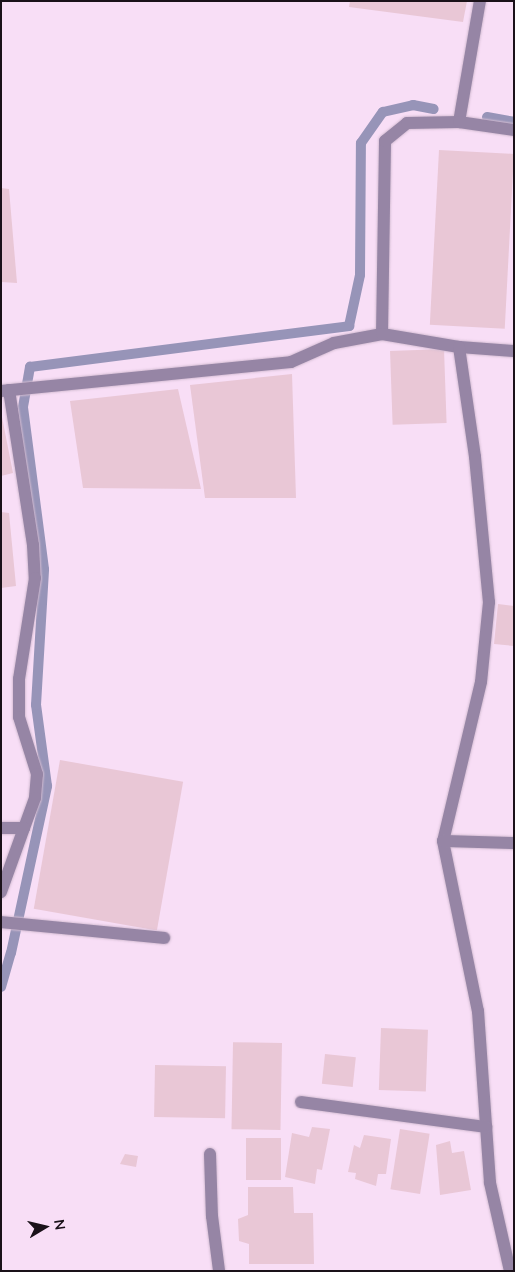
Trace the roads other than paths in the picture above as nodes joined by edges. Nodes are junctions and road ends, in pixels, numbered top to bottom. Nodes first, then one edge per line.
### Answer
1 (480, 1) edge
2 (459, 122) junction
3 (514, 130) edge
4 (382, 334) junction
5 (458, 347) junction
6 (514, 351) edge
7 (8, 391) edge
8 (1, 828) edge
9 (24, 828) junction
10 (443, 841) junction
11 (514, 843) edge
12 (1, 892) edge
13 (1, 922) edge
14 (164, 938) dead end
15 (301, 1102) dead end
16 (486, 1127) junction
17 (210, 1154) dead end
18 (219, 1271) edge
19 (510, 1271) edge

1 - 2 street
2 - 3 street
2 - 4 street
4 - 5 street
4 - 7 street
5 - 6 street
5 - 10 street
7 - 9 street
8 - 9 street
9 - 12 street
10 - 11 street
10 - 16 street
13 - 14 street
15 - 16 street
16 - 19 street
17 - 18 street

